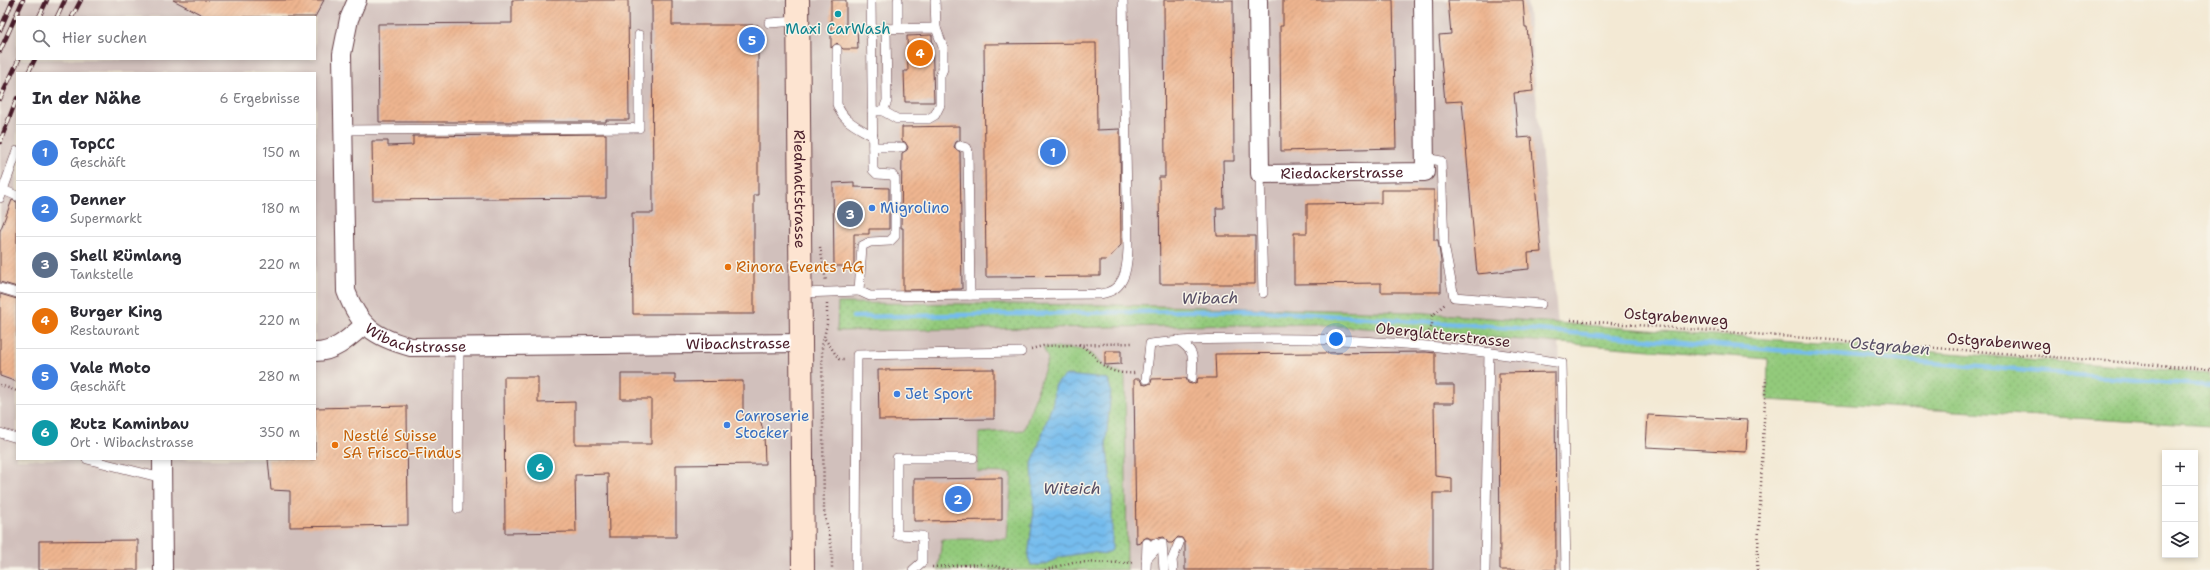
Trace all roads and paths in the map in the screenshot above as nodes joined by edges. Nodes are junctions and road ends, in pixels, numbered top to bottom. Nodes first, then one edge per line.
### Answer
1 (357, 0) edge
2 (871, 0) edge
3 (898, 0) edge
4 (935, 0) edge
5 (1123, 0) edge
6 (1258, 0) edge
7 (1423, 0) edge
8 (798, 10) edge
9 (769, 22) dead end
10 (886, 28) junction
11 (898, 28) junction
12 (936, 28) junction
13 (871, 29) junction
14 (639, 35) dead end
15 (837, 49) dead end
16 (872, 111) junction
17 (883, 111) junction
18 (342, 130) junction
19 (873, 136) junction
20 (960, 146) dead end
21 (873, 147) junction
22 (902, 147) dead end
23 (16, 155) edge
24 (1425, 158) junction
25 (1260, 174) junction
26 (1, 194) edge
27 (16, 196) edge
28 (0, 288) edge
29 (859, 291) junction
30 (802, 293) junction
31 (1263, 293) dead end
32 (16, 294) edge
33 (970, 295) junction
34 (1454, 297) junction
35 (1541, 304) dead end
36 (1571, 320) dead end
37 (364, 326) junction
38 (1432, 326) dead end
39 (825, 338) dead end
40 (1178, 340) junction
41 (802, 343) junction
42 (1078, 343) junction
43 (1133, 343) dead end
44 (459, 346) junction
45 (1043, 346) dead end
46 (316, 352) edge
47 (1021, 352) dead end
48 (1489, 352) junction
49 (857, 358) junction
50 (2210, 369) edge
51 (1126, 374) dead end
52 (1192, 378) dead end
53 (1766, 378) dead end
54 (1146, 379) dead end
55 (0, 385) edge
56 (16, 391) edge
57 (0, 433) edge
58 (16, 438) edge
59 (973, 458) dead end
60 (91, 460) edge
61 (162, 460) edge
62 (162, 478) junction
63 (458, 509) dead end
64 (1179, 543) dead end
65 (1146, 560) junction
66 (922, 562) junction
67 (163, 570) edge
68 (803, 570) edge
69 (856, 570) edge
70 (913, 570) edge
71 (1016, 570) edge
72 (1045, 570) edge
73 (1146, 570) edge
74 (1164, 570) edge
75 (1173, 570) edge
76 (1485, 570) edge
77 (1566, 570) edge
78 (1757, 570) edge

1 - 18 street, Wibachstrasse
2 - 13 lane
3 - 11 lane
4 - 12 lane
5 - 33 lane
6 - 25 street, Riedackerstrasse
7 - 24 street, Riedackerstrasse
8 - 9 lane
8 - 30 main road, Riedmattstrasse
10 - 11 lane
10 - 13 lane
10 - 17 lane
11 - 12 lane
12 - 17 lane
13 - 16 lane
14 - 18 lane
15 - 19 lane
16 - 17 lane
16 - 19 lane
18 - 37 street, Wibachstrasse
19 - 21 lane
20 - 33 lane
21 - 22 lane
21 - 29 lane
23 - 26 lane
24 - 25 street, Riedackerstrasse
24 - 34 lane
25 - 31 lane
26 - 27 lane
28 - 32 lane
29 - 30 lane
29 - 33 lane
30 - 41 main road, Riedmattstrasse
34 - 35 lane
34 - 38 path
36 - 50 path, Ostgrabenweg
37 - 44 street, Wibachstrasse
37 - 46 street
39 - 49 path
40 - 48 lane, Oberglatterstrasse
40 - 52 lane
40 - 54 lane, Oberglatterstrasse
41 - 44 street, Wibachstrasse
41 - 68 main road, Riedmattstrasse
42 - 43 path
42 - 45 path
42 - 51 path
44 - 63 lane
47 - 49 lane
48 - 76 lane
48 - 77 lane, Oberglatterstrasse
49 - 69 lane
53 - 78 path
55 - 56 path
57 - 58 lane
59 - 66 lane
60 - 62 lane
61 - 62 street
62 - 67 street
64 - 75 lane
65 - 72 path
65 - 73 lane
65 - 74 lane
66 - 70 lane
66 - 71 path

